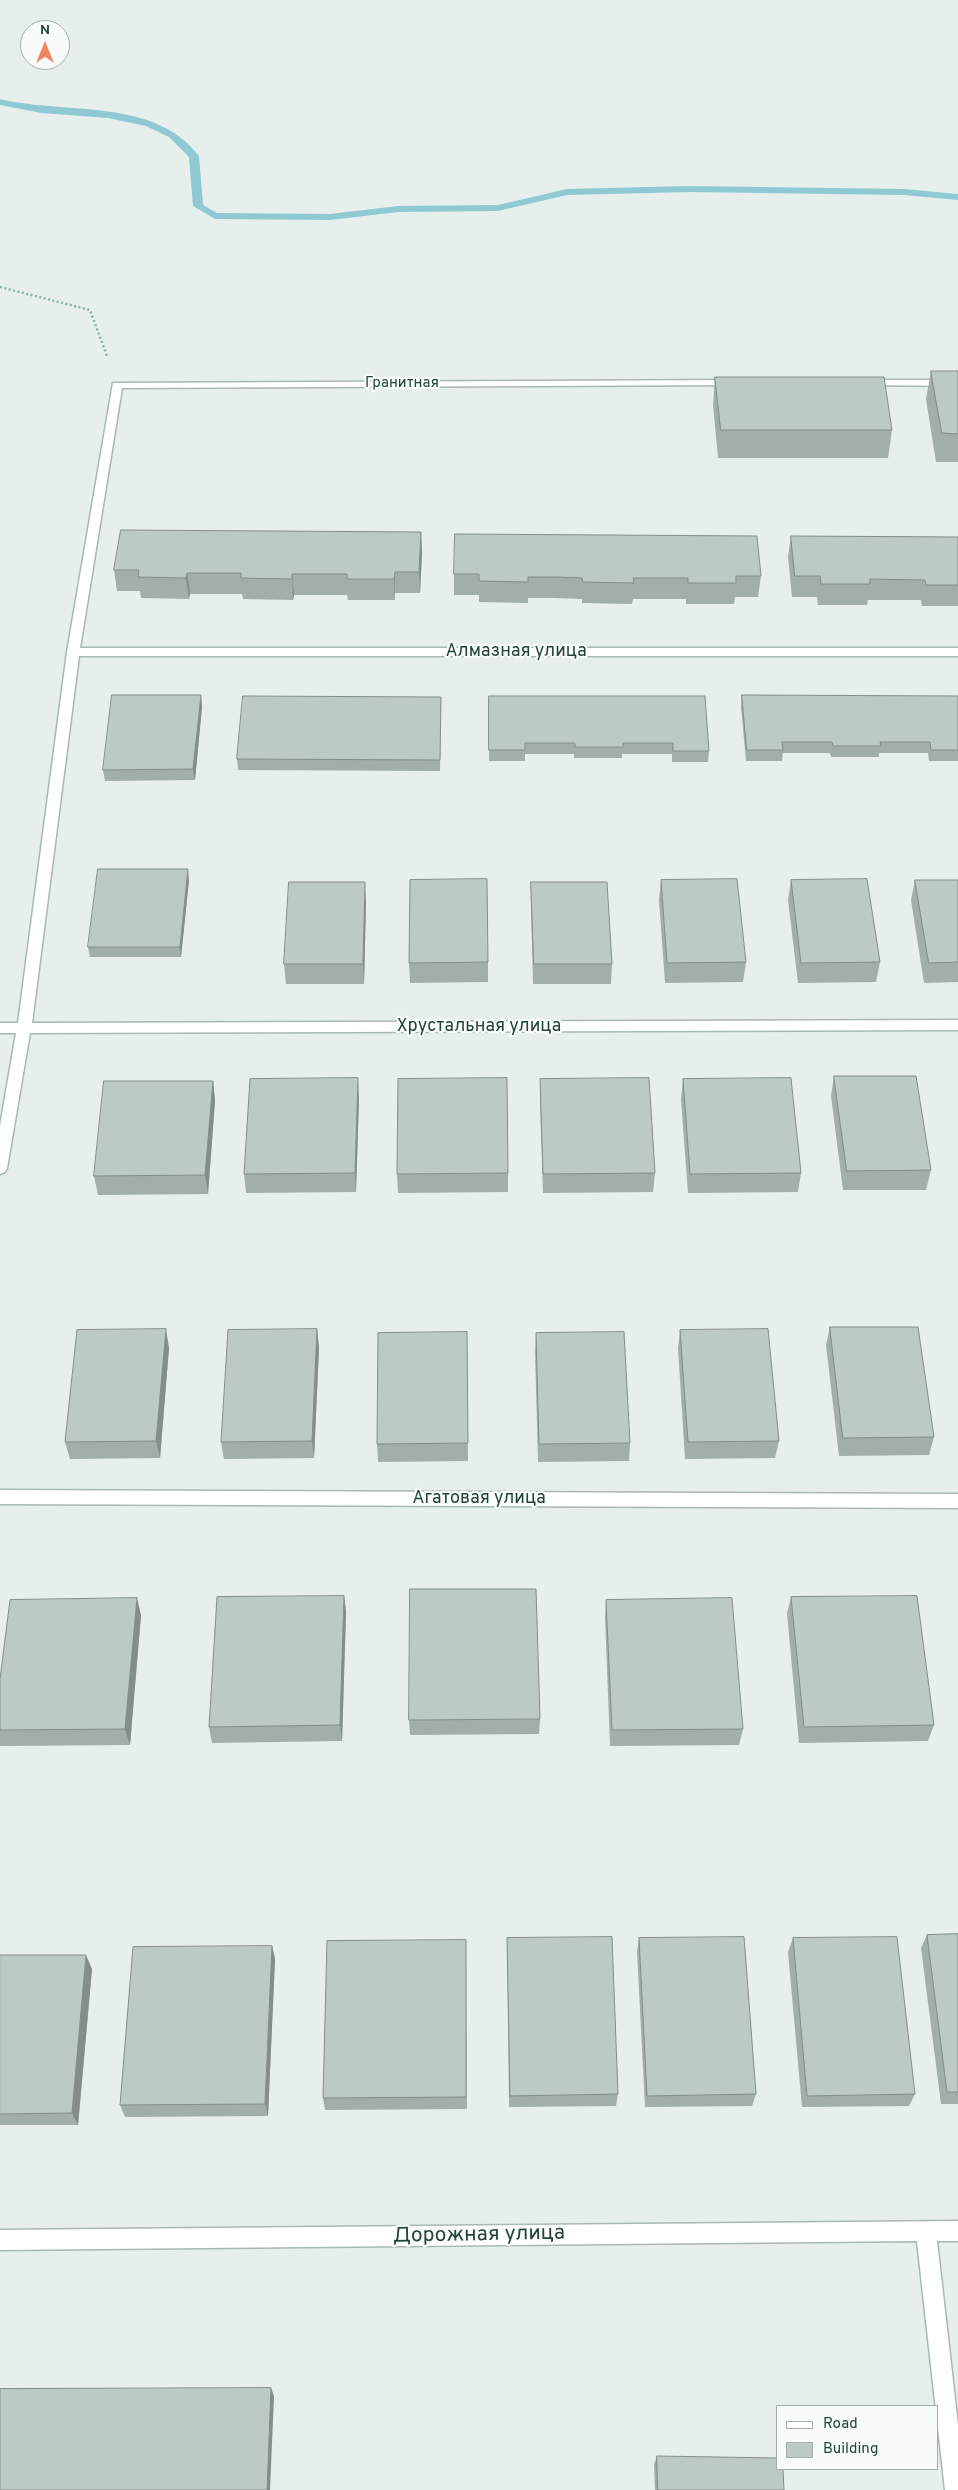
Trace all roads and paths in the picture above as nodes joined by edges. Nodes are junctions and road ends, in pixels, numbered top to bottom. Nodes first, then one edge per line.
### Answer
1 (0, 287) edge
2 (740, 383) edge
3 (849, 383) edge
4 (958, 383) edge
5 (117, 385) junction
6 (73, 652) junction
7 (958, 652) edge
8 (958, 1025) edge
9 (0, 1028) edge
10 (24, 1028) junction
11 (0, 1168) edge
12 (0, 1497) edge
13 (958, 1501) edge
14 (958, 2231) edge
15 (926, 2232) junction
16 (0, 2240) edge
17 (955, 2490) edge

1 - 5 path
2 - 5 street, Гранитная
3 - 4 street
5 - 6 street
6 - 7 street, Алмазная улица
6 - 10 street
8 - 10 street, Хрустальная улица
9 - 10 street, Хрустальная улица
10 - 11 street
12 - 13 street, Агатовая улица
14 - 15 street, Дорожная улица
15 - 16 street, Дорожная улица
15 - 17 street

